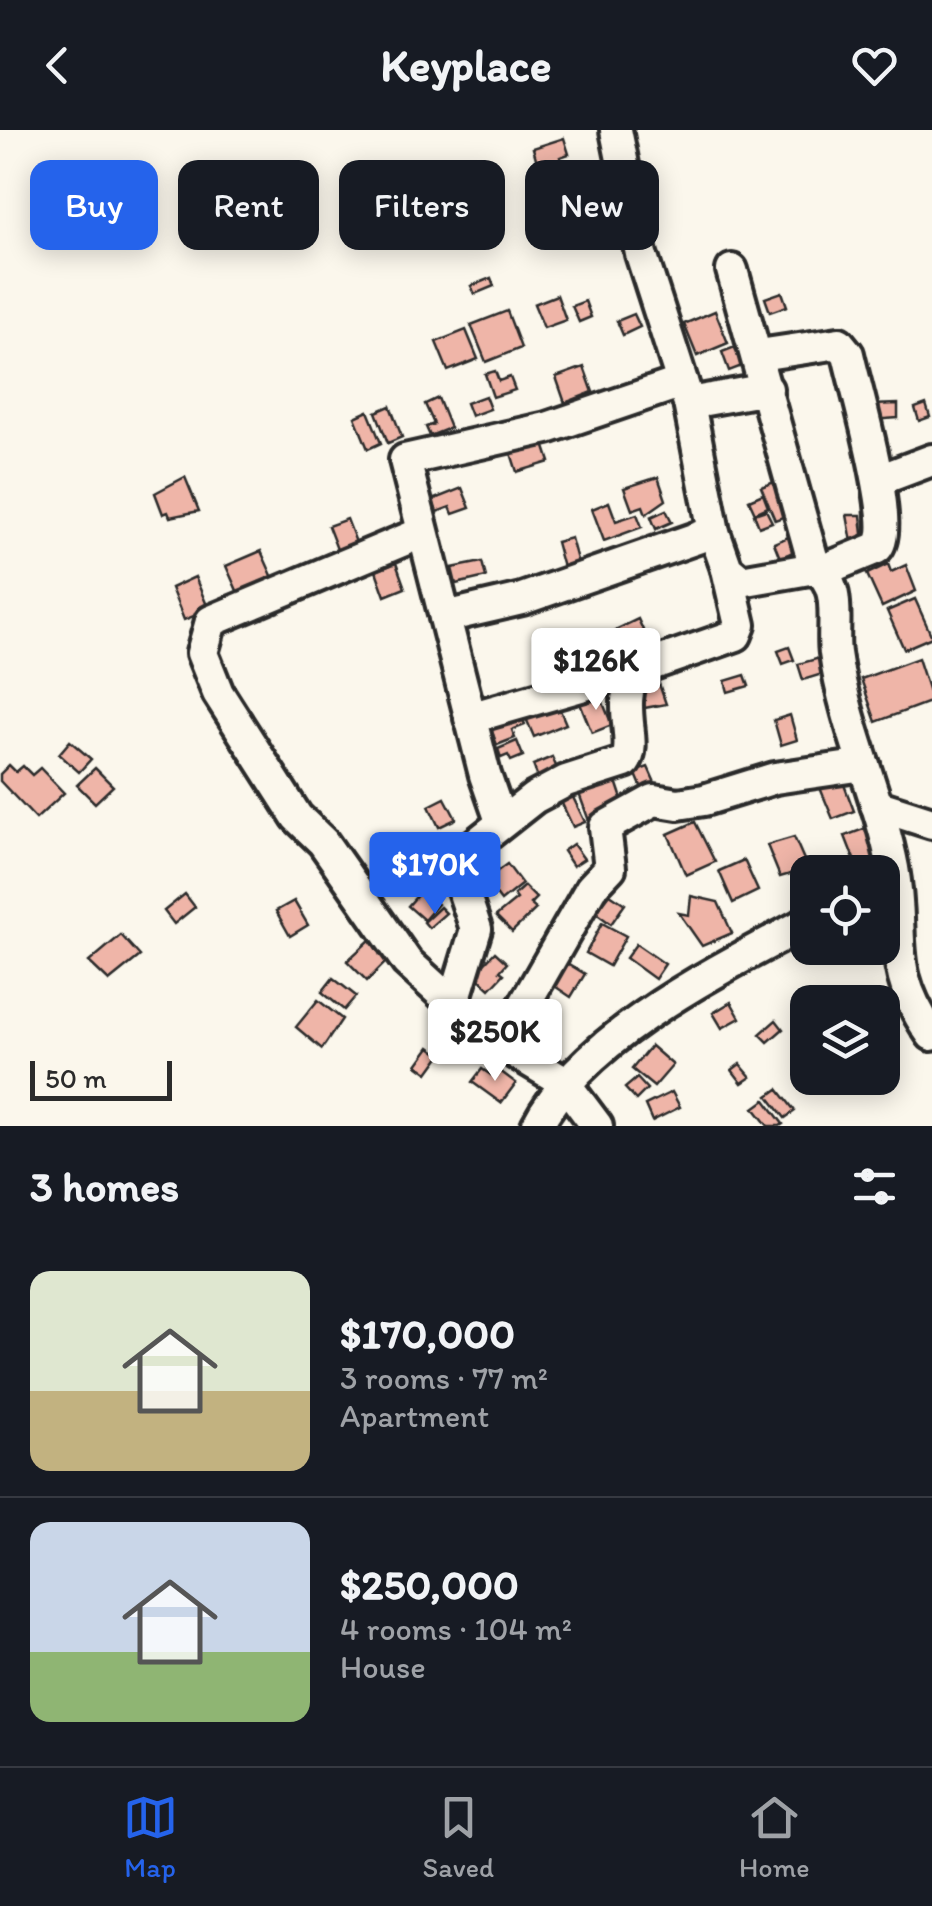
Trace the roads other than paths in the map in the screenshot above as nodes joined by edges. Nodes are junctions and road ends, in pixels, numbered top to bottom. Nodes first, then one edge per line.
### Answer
1 (616, 130) edge
2 (732, 270) dead end
3 (759, 355) junction
4 (767, 389) junction
5 (686, 393) junction
6 (932, 460) edge
7 (879, 480) junction
8 (714, 532) junction
9 (421, 533) junction
10 (726, 570) junction
11 (818, 570) junction
12 (445, 617) junction
13 (636, 670) junction
14 (470, 718) junction
15 (864, 765) junction
16 (876, 804) junction
17 (501, 821) junction
18 (932, 822) edge
19 (884, 855) edge
20 (790, 932) edge
21 (900, 965) edge
22 (452, 1008) junction
23 (932, 1035) edge
24 (502, 1044) junction
25 (564, 1082) junction
26 (537, 1126) edge
27 (597, 1126) edge

1 - 5 street
2 - 3 street
3 - 4 street
3 - 7 street
4 - 5 street
4 - 11 street
5 - 8 street
5 - 9 street
6 - 7 street
7 - 11 street
8 - 10 street
8 - 12 street
9 - 12 street
9 - 22 street
10 - 11 street
10 - 13 street
11 - 15 street
12 - 14 street
13 - 14 street
13 - 17 street
14 - 17 street
15 - 16 street
15 - 24 street
16 - 18 street
16 - 19 street
17 - 22 street
20 - 25 street
21 - 23 street
22 - 24 street
24 - 25 street
25 - 26 street
25 - 27 street

